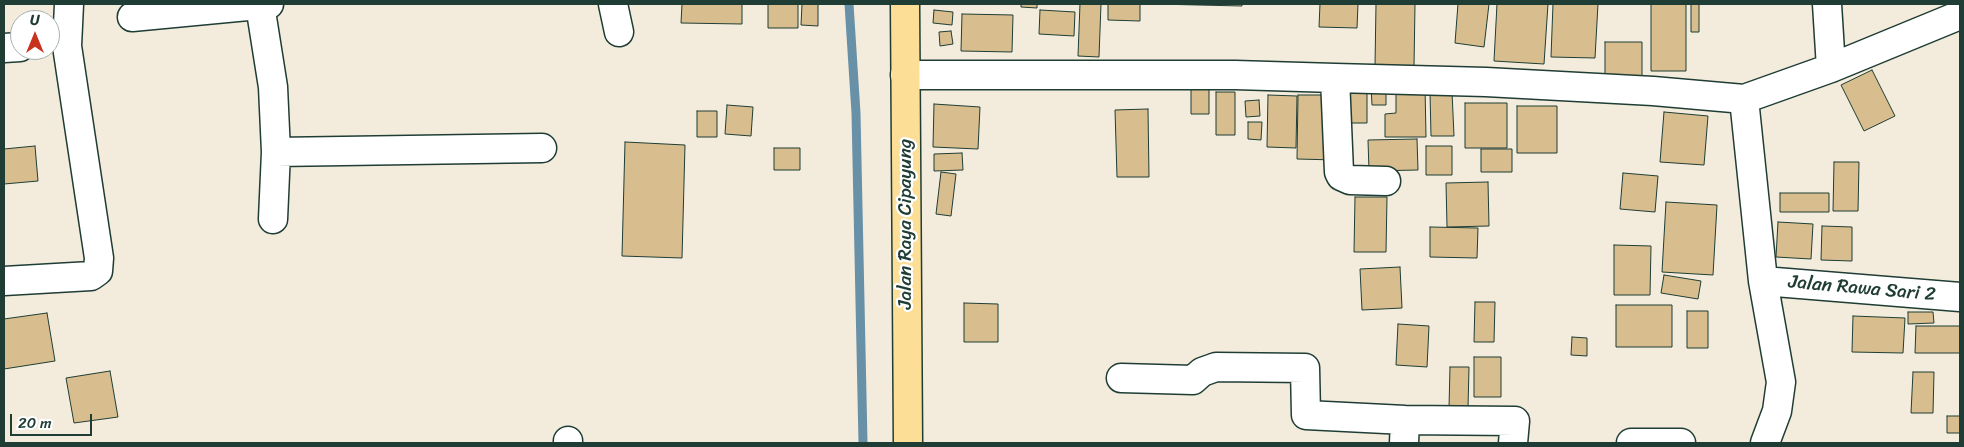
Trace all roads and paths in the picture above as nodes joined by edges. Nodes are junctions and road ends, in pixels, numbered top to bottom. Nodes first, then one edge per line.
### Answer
1 (69, 4) edge
2 (264, 4) edge
3 (613, 4) edge
4 (905, 4) edge
5 (1827, 4) edge
6 (1960, 15) edge
7 (132, 18) dead end
8 (619, 32) dead end
9 (60, 42) edge
10 (60, 51) edge
11 (1831, 68) junction
12 (905, 75) junction
13 (1335, 78) junction
14 (1744, 99) junction
15 (542, 148) dead end
16 (276, 152) junction
17 (1386, 181) dead end
18 (273, 219) dead end
19 (4, 281) edge
20 (1763, 281) junction
21 (1960, 297) edge
22 (1121, 378) dead end
23 (1404, 432) edge
24 (908, 443) edge
25 (1514, 443) edge
26 (1631, 443) edge
27 (1681, 443) edge
28 (1765, 443) edge

1 - 9 street
2 - 7 street
2 - 16 street
3 - 8 street
4 - 12 main road, Jalan Raya Cipayung
5 - 11 street
6 - 11 street
10 - 19 street
11 - 14 street
12 - 13 street
12 - 24 main road, Jalan Raya Cipayung
13 - 14 street
13 - 17 street
14 - 20 street
15 - 16 street
16 - 18 street
20 - 21 street, Jalan Rawa Sari 2
20 - 28 street
22 - 23 street
23 - 25 street
26 - 27 street

